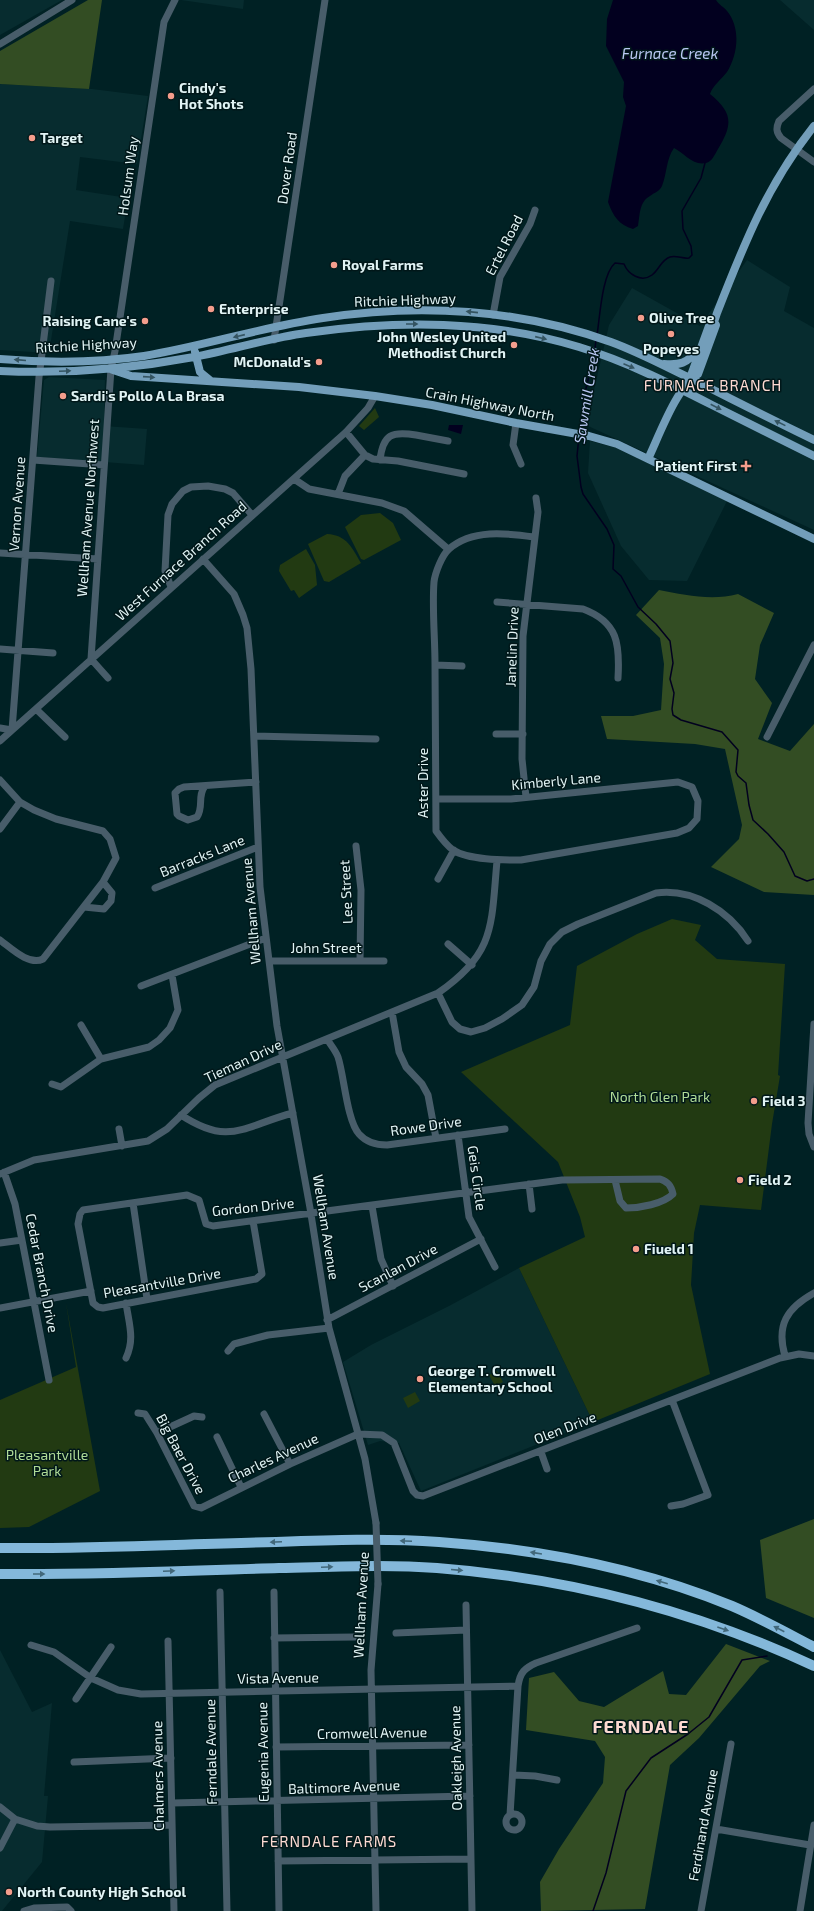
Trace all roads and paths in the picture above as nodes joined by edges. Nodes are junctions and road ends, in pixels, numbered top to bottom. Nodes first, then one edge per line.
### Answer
1 (72, 0) edge
2 (175, 0) edge
3 (325, 0) edge
4 (0, 44) edge
5 (814, 89) edge
6 (814, 126) edge
7 (796, 150) junction
8 (814, 162) edge
9 (535, 210) dead end
10 (51, 281) dead end
11 (370, 313) junction
12 (494, 315) junction
13 (337, 316) junction
14 (714, 322) junction
15 (277, 327) junction
16 (344, 328) junction
17 (303, 333) junction
18 (706, 334) junction
19 (274, 340) junction
20 (193, 346) junction
21 (196, 357) junction
22 (114, 358) junction
23 (0, 359) edge
24 (41, 362) junction
25 (661, 364) junction
26 (111, 369) junction
27 (0, 371) edge
28 (40, 372) junction
29 (690, 378) junction
30 (211, 381) junction
31 (682, 390) junction
32 (375, 396) junction
33 (516, 423) junction
34 (346, 432) junction
35 (814, 440) edge
36 (448, 442) dead end
37 (364, 455) junction
38 (814, 456) edge
39 (648, 458) junction
40 (33, 460) junction
41 (380, 460) junction
42 (521, 464) dead end
43 (104, 465) junction
44 (464, 474) dead end
45 (294, 479) junction
46 (338, 494) junction
47 (536, 498) dead end
48 (252, 515) junction
49 (534, 537) junction
50 (814, 539) edge
51 (448, 549) junction
52 (0, 553) edge
53 (26, 555) junction
54 (98, 559) junction
55 (203, 559) junction
56 (171, 587) junction
57 (497, 602) dead end
58 (526, 605) junction
59 (814, 645) edge
60 (0, 649) edge
61 (18, 650) junction
62 (53, 653) dead end
63 (91, 659) junction
64 (435, 666) junction
65 (462, 666) dead end
66 (108, 678) dead end
67 (618, 678) dead end
68 (36, 709) junction
69 (0, 728) edge
70 (12, 730) junction
71 (496, 734) dead end
72 (523, 734) junction
73 (65, 736) dead end
74 (254, 736) junction
75 (767, 737) dead end
76 (376, 739) dead end
77 (0, 741) edge
78 (0, 780) edge
79 (256, 782) junction
80 (205, 786) junction
81 (526, 797) junction
82 (436, 800) junction
83 (20, 802) junction
84 (0, 828) edge
85 (356, 846) dead end
86 (258, 847) junction
87 (454, 850) junction
88 (497, 861) junction
89 (438, 879) dead end
90 (103, 882) junction
91 (155, 888) dead end
92 (84, 907) junction
93 (266, 938) junction
94 (0, 940) edge
95 (748, 941) dead end
96 (448, 944) dead end
97 (384, 960) dead end
98 (360, 961) junction
99 (269, 962) junction
100 (472, 965) junction
101 (172, 975) junction
102 (140, 986) dead end
103 (438, 993) junction
104 (392, 1012) junction
105 (814, 1024) edge
106 (81, 1025) dead end
107 (327, 1039) junction
108 (813, 1045) edge
109 (282, 1056) junction
110 (101, 1059) junction
111 (52, 1084) dead end
112 (293, 1114) junction
113 (181, 1115) junction
114 (119, 1129) dead end
115 (505, 1129) dead end
116 (458, 1135) junction
117 (436, 1138) junction
118 (122, 1146) junction
119 (814, 1147) edge
120 (2, 1173) edge
121 (615, 1180) junction
122 (529, 1184) junction
123 (465, 1193) junction
124 (133, 1202) junction
125 (372, 1206) junction
126 (532, 1209) dead end
127 (311, 1214) junction
128 (253, 1221) junction
129 (480, 1239) junction
130 (22, 1240) junction
131 (0, 1243) edge
132 (496, 1267) dead end
133 (393, 1286) junction
134 (91, 1291) junction
135 (814, 1293) edge
136 (147, 1299) junction
137 (34, 1301) junction
138 (126, 1303) junction
139 (0, 1308) edge
140 (327, 1320) junction
141 (329, 1328) junction
142 (228, 1351) dead end
143 (785, 1356) junction
144 (814, 1356) edge
145 (126, 1358) dead end
146 (49, 1380) dead end
147 (672, 1400) junction
148 (138, 1413) dead end
149 (264, 1414) dead end
150 (202, 1417) dead end
151 (157, 1433) junction
152 (358, 1434) junction
153 (217, 1437) dead end
154 (541, 1452) junction
155 (290, 1464) junction
156 (547, 1470) dead end
157 (242, 1487) junction
158 (671, 1506) dead end
159 (201, 1508) joint
160 (0, 1548) edge
161 (0, 1574) edge
162 (220, 1592) dead end
163 (274, 1592) dead end
164 (466, 1605) dead end
165 (637, 1628) dead end
166 (466, 1630) junction
167 (396, 1632) dead end
168 (355, 1637) dead end
169 (274, 1638) junction
170 (168, 1641) dead end
171 (31, 1645) dead end
172 (111, 1647) dead end
173 (814, 1647) edge
174 (813, 1665) edge
175 (91, 1678) junction
176 (518, 1686) junction
177 (467, 1688) junction
178 (372, 1690) junction
179 (275, 1691) junction
180 (170, 1692) junction
181 (222, 1692) junction
182 (76, 1699) dead end
183 (731, 1744) dead end
184 (468, 1745) junction
185 (276, 1747) junction
186 (373, 1747) junction
187 (171, 1758) junction
188 (74, 1762) dead end
189 (514, 1775) junction
190 (557, 1780) dead end
191 (470, 1796) junction
192 (374, 1799) junction
193 (224, 1802) junction
194 (277, 1802) junction
195 (172, 1803) junction
196 (0, 1806) edge
197 (510, 1815) dead end
198 (15, 1819) junction
199 (172, 1825) junction
200 (814, 1825) edge
201 (716, 1829) junction
202 (810, 1845) junction
203 (0, 1848) edge
204 (471, 1859) junction
205 (376, 1860) junction
206 (278, 1861) junction
207 (24, 1911) edge
208 (71, 1911) edge
209 (174, 1911) edge
210 (227, 1911) edge
211 (279, 1911) edge
212 (376, 1911) edge
213 (472, 1911) edge
214 (701, 1911) edge
215 (800, 1911) edge

1 - 4 street
2 - 22 street, Holsum Way
3 - 15 street, Dover Road
5 - 7 street
6 - 7 main road
7 - 8 street
7 - 14 main road
9 - 12 street, Ertel Road
10 - 24 street, Vernon Avenue
12 -> 11 main road, Ritchie Highway
11 - 13 main road, Ritchie Highway
11 - 16 main road
12 - 25 main road, Ritchie Highway
13 - 15 main road, Ritchie Highway
13 - 17 main road
14 - 18 main road
14 - 29 main road
15 - 19 street, Dover Road
15 -> 20 main road, Ritchie Highway
16 - 17 main road, Ritchie Highway
16 -> 31 main road, Ritchie Highway
17 - 19 main road, Ritchie Highway
18 - 25 main road
18 - 29 main road
19 - 21 main road, Ritchie Highway
20 - 21 main road
20 - 22 main road, Ritchie Highway
21 - 26 main road, Ritchie Highway
21 - 30 main road
22 - 24 main road, Ritchie Highway
22 - 26 street, Wellham Avenue Northwest
24 -> 23 main road, Ritchie Highway
24 - 28 street, Vernon Avenue
25 - 29 main road, Ritchie Highway
28 -> 26 main road, Ritchie Highway
26 -> 30 main road, Crain Highway North
26 - 43 street, Wellham Avenue Northwest
27 - 28 main road, Ritchie Highway
28 - 40 street, Vernon Avenue
29 - 31 main road
35 -> 29 main road, Ritchie Highway
30 - 32 main road, Crain Highway North
31 -> 38 main road, Ritchie Highway
31 - 39 main road
32 - 33 main road, Crain Highway North
32 - 34 street, West Furnace Branch Road
33 - 39 main road, Crain Highway North
33 - 42 street
34 - 37 street
34 - 45 street, West Furnace Branch Road
36 - 41 street
37 - 41 street
37 - 46 street
39 - 50 main road, Crain Highway North
40 - 43 street
40 - 53 street, Vernon Avenue
41 - 44 street
43 - 54 street, Wellham Avenue Northwest
45 - 46 street
45 - 48 street, West Furnace Branch Road
46 - 51 street
47 - 49 street, Janelin Drive
48 - 55 street, West Furnace Branch Road
48 - 56 street
49 - 51 street
49 - 58 street, Janelin Drive
51 - 64 street, Aster Drive
52 - 53 street
53 - 54 street
53 - 61 street, Vernon Avenue
54 - 63 street, Wellham Avenue Northwest
55 - 56 street, West Furnace Branch Road
55 - 74 street, Wellham Avenue
56 - 63 street, West Furnace Branch Road
57 - 58 street
58 - 67 street
58 - 72 street, Janelin Drive
59 - 75 street
60 - 61 street
61 - 62 street
61 - 70 street, Vernon Avenue
63 - 66 street
63 - 68 street, West Furnace Branch Road
64 - 65 street
64 - 82 street, Aster Drive
68 - 70 street, West Furnace Branch Road
68 - 73 street
69 - 70 street
70 - 77 street, West Furnace Branch Road
71 - 72 street
72 - 81 street, Janelin Drive
74 - 76 street
74 - 79 street, Wellham Avenue
78 - 83 street
79 - 80 street
79 - 86 street, Wellham Avenue
80 - 80 street
81 - 82 street, Kimberly Lane
81 - 88 street, Kimberly Lane
82 - 87 street, Aster Drive
83 - 84 street
83 - 90 street
85 - 98 street, Lee Street
86 - 91 street, Barracks Lane
86 - 93 street, Wellham Avenue
87 - 88 street
87 - 89 street
88 - 100 street, Tieman Drive
90 - 92 street
90 - 92 street
92 - 94 street
93 - 99 street, Wellham Avenue
93 - 101 street
95 - 103 street
96 - 100 street
97 - 98 street, John Street
98 - 99 street, John Street
99 - 109 street, Wellham Avenue
100 - 103 street, Tieman Drive
101 - 102 street
101 - 110 street
103 - 104 street, Tieman Drive
104 - 107 street, Tieman Drive
104 - 117 street
105 - 108 street
106 - 110 street
107 - 109 street, Tieman Drive
107 - 117 street, Rowe Drive
108 - 119 street
109 - 112 street, Wellham Avenue
109 - 113 street, Tieman Drive
110 - 111 street
112 - 113 street
112 - 127 street, Wellham Avenue
113 - 118 street, Tieman Drive
114 - 118 street
115 - 116 street, Rowe Drive
116 - 117 street, Rowe Drive
116 - 123 street, Geis Circle
118 - 120 street, Tieman Drive
120 - 130 street, Cedar Branch Drive
121 - 121 street, Gordon Drive
121 - 122 street, Gordon Drive
122 - 123 street, Gordon Drive
122 - 126 street
123 - 125 street, Gordon Drive
123 - 129 street, Geis Circle
124 - 128 street, Gordon Drive
124 - 134 street, Gordon Drive
124 - 136 street
125 - 127 street, Gordon Drive
125 - 133 street
127 - 128 street, Gordon Drive
127 - 140 street, Wellham Avenue
128 - 136 street, Pleasantville Drive
129 - 132 street, Geis Circle
129 - 133 street, Scanlan Drive
130 - 131 street
130 - 137 street, Cedar Branch Drive
133 - 140 street, Scanlan Drive
134 - 137 street, Pleasantville Drive
134 - 138 street, Pleasantville Drive
135 - 143 street
136 - 138 street, Pleasantville Drive
137 - 139 street, Pleasantville Drive
137 - 146 street, Cedar Branch Drive
138 - 145 street
140 - 141 street, Wellham Avenue
141 - 142 street
141 - 152 street, Wellham Avenue
143 - 144 street, Olen Drive
143 - 147 street, Olen Drive
147 - 154 street, Olen Drive
147 - 158 street
148 - 151 street, Big Baer Drive
149 - 155 street
150 - 151 street
151 - 159 street, Big Baer Drive
152 - 154 street, Olen Drive
152 - 155 street, Charles Avenue
152 - 178 street, Wellham Avenue, bridge
153 - 157 street
154 - 156 street
155 - 157 street, Charles Avenue
157 - 159 street, Charles Avenue
173 -> 160 highway
161 -> 174 highway
162 - 181 street, Ferndale Avenue
163 - 169 street, Eugenia Avenue
164 - 166 street, Oakleigh Avenue
165 - 176 street
166 - 167 street
166 - 177 street, Oakleigh Avenue
168 - 169 street
169 - 179 street, Eugenia Avenue
170 - 180 street, Chalmers Avenue
171 - 175 street, Vista Avenue
172 - 175 street
175 - 180 street, Vista Avenue
175 - 182 street
176 - 177 street, Vista Avenue
176 - 189 street
177 - 178 street, Vista Avenue
177 - 184 street, Oakleigh Avenue
178 - 179 street, Vista Avenue
178 - 186 street, Wellham Avenue
179 - 181 street, Vista Avenue
179 - 185 street, Eugenia Avenue
180 - 181 street, Vista Avenue
180 - 187 street, Chalmers Avenue
181 - 193 street, Ferndale Avenue
183 - 201 street, Ferdinand Avenue
184 - 186 street, Cromwell Avenue
184 - 191 street, Oakleigh Avenue
185 - 186 street, Cromwell Avenue
185 - 194 street, Eugenia Avenue
186 - 192 street, Wellham Avenue
187 - 188 street
187 - 195 street, Chalmers Avenue
189 - 190 street
189 - 197 street
191 - 192 street, Baltimore Avenue
191 - 204 street, Oakleigh Avenue
192 - 194 street, Baltimore Avenue
192 - 205 street, Wellham Avenue
193 - 194 street, Baltimore Avenue
193 - 195 street, Baltimore Avenue
193 - 210 street, Ferndale Avenue
194 - 206 street, Eugenia Avenue
195 - 199 street, Chalmers Avenue
196 - 198 street
198 - 199 street
198 - 203 street
199 - 209 street, Chalmers Avenue
200 - 202 street
201 - 202 street
201 - 214 street, Ferdinand Avenue
202 - 215 street
204 - 205 street
204 - 213 street, Oakleigh Avenue
205 - 206 street
205 - 212 street, Wellham Avenue
206 - 211 street, Eugenia Avenue
207 - 208 street

